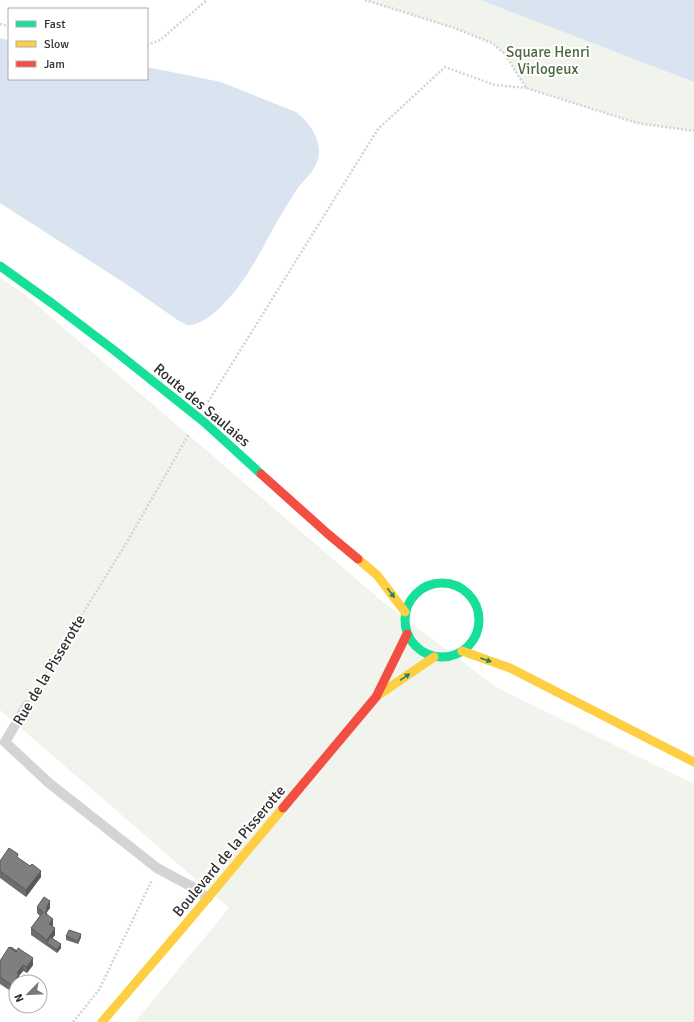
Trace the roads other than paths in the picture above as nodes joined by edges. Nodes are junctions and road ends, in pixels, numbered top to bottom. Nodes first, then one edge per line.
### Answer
1 (0, 266) edge
2 (377, 575) junction
3 (392, 579) dead end
4 (405, 612) junction
5 (407, 634) junction
6 (462, 651) junction
7 (434, 657) junction
8 (502, 657) dead end
9 (510, 668) junction
10 (376, 697) junction
11 (26, 705) road end
12 (694, 762) edge
13 (208, 898) junction
14 (102, 1022) edge

1 - 2 street, Route des Saulaies
2 - 3 street
2 -> 4 street
4 - 5 street
4 - 6 street
5 - 7 street
5 - 10 street
6 - 7 street
6 -> 9 street
10 -> 7 street
8 - 9 street
9 - 12 street
10 - 13 street, Boulevard de la Pisserotte
11 - 13 lane, Rue de la Pisserotte
13 - 14 street, Boulevard de la Pisserotte

